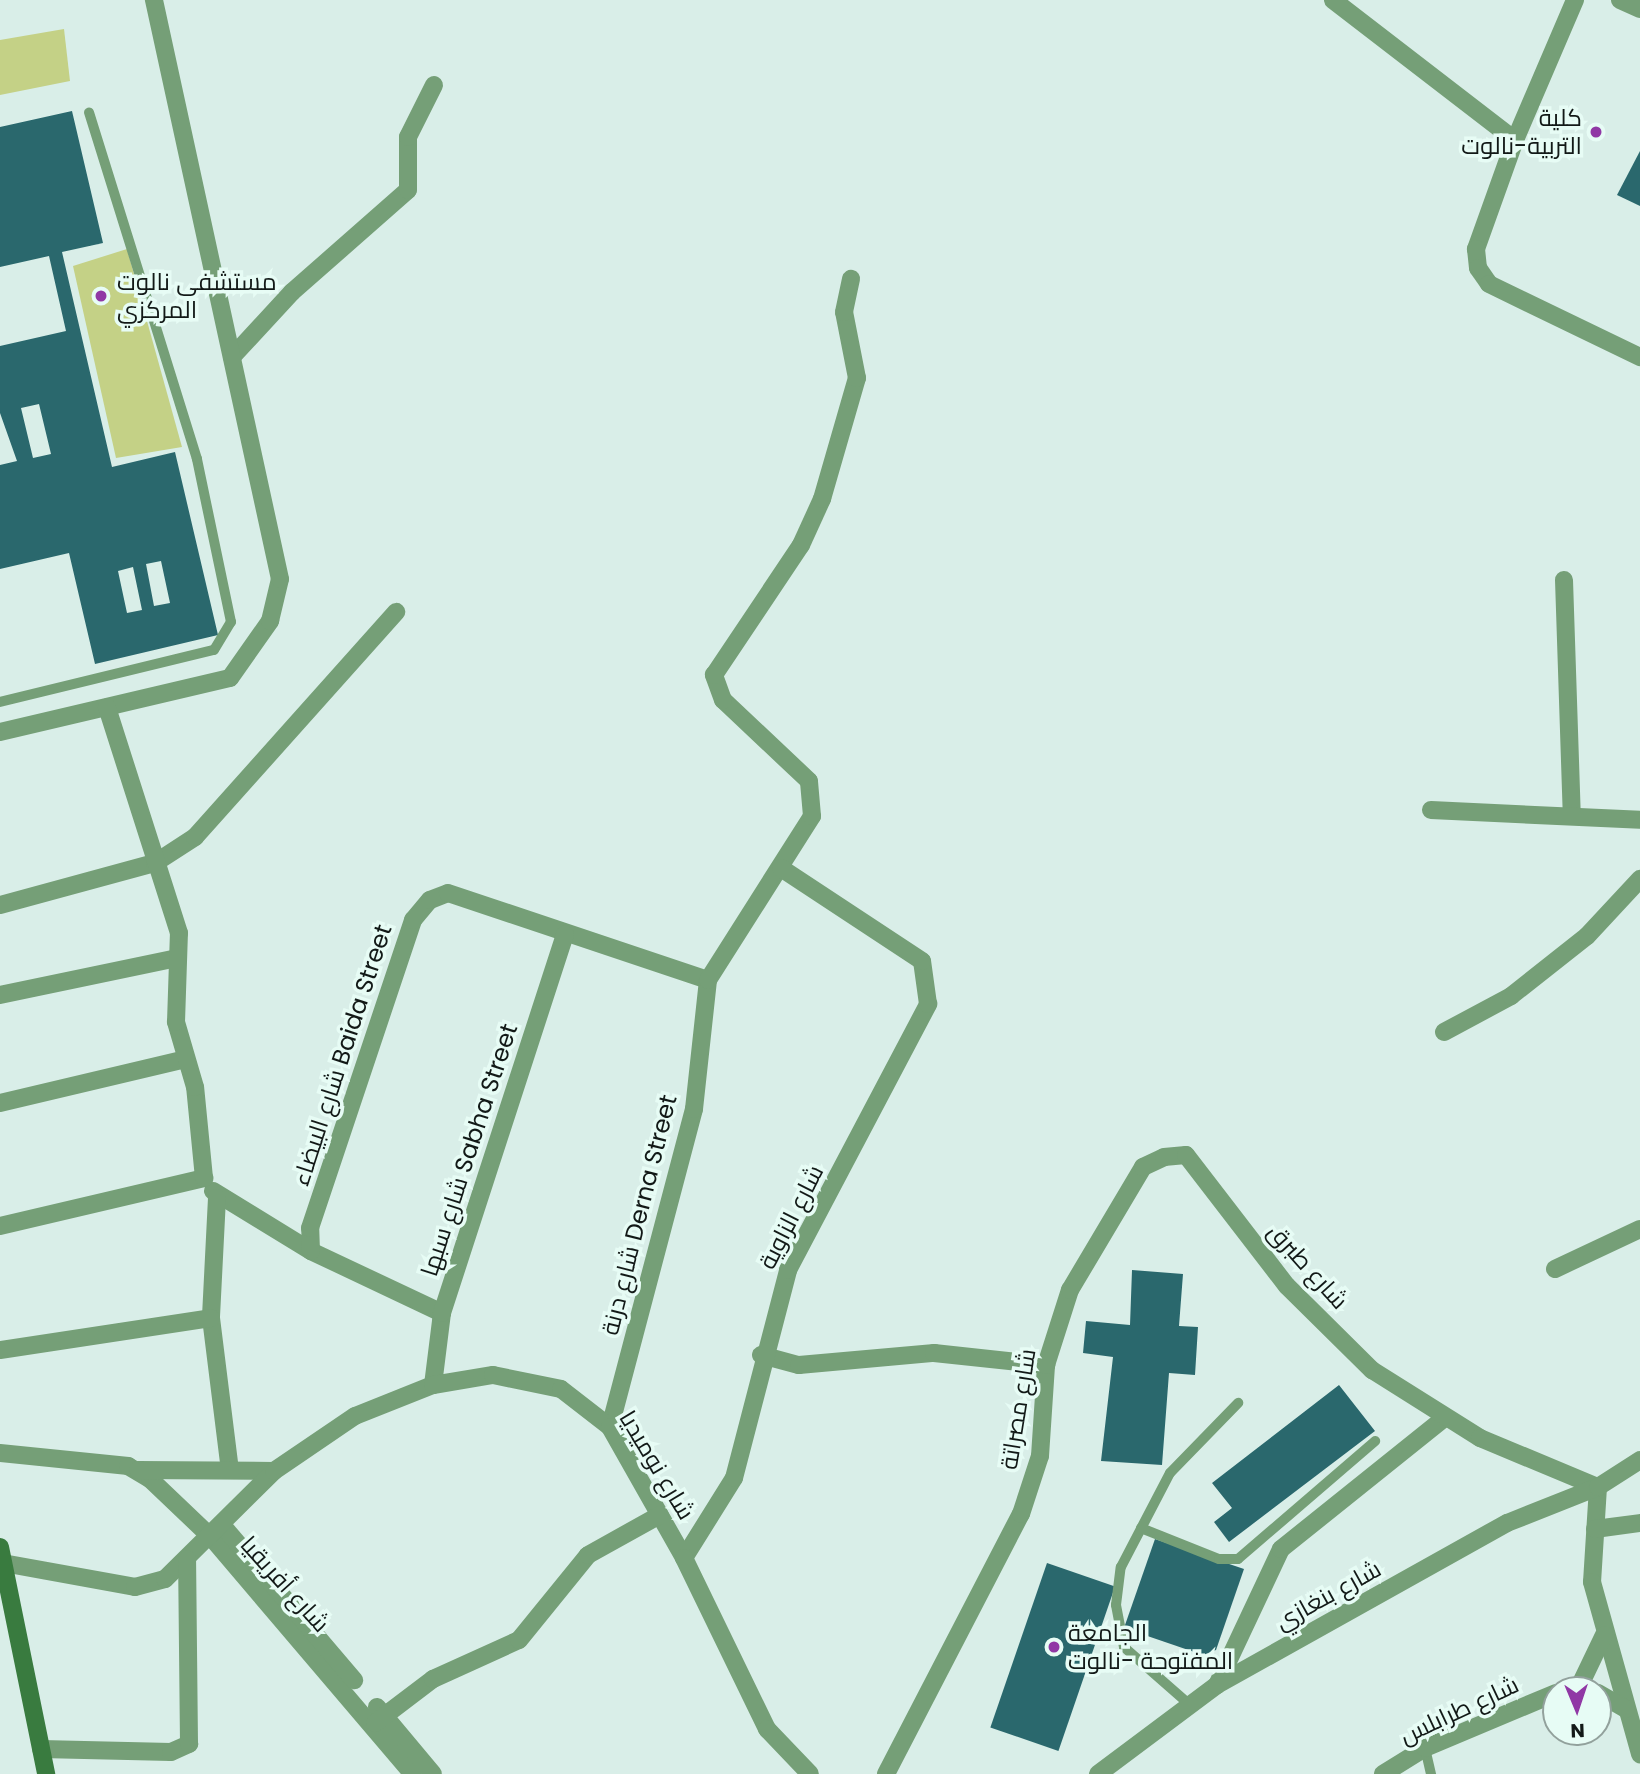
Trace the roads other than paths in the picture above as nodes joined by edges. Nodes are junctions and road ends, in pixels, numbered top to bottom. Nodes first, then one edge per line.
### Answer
1 (154, 0) edge
2 (1333, 0) edge
3 (1576, 0) edge
4 (1620, 0) edge
5 (1640, 9) edge
6 (433, 85) dead end
7 (89, 112) dead end
8 (1516, 141) junction
9 (851, 279) dead end
10 (232, 357) junction
11 (1640, 357) edge
12 (1564, 580) dead end
13 (396, 612) dead end
14 (0, 702) edge
15 (107, 708) junction
16 (0, 732) edge
17 (1431, 810) dead end
18 (1572, 816) junction
19 (1640, 820) edge
20 (155, 863) junction
21 (781, 868) junction
22 (1640, 879) edge
23 (0, 905) edge
24 (565, 934) junction
25 (177, 958) junction
26 (708, 979) junction
27 (0, 995) edge
28 (1444, 1032) dead end
29 (186, 1059) junction
30 (0, 1103) edge
31 (1143, 1167) joint
32 (205, 1178) junction
33 (217, 1198) junction
34 (0, 1226) edge
35 (1640, 1229) edge
36 (311, 1251) junction
37 (1555, 1269) dead end
38 (442, 1312) junction
39 (211, 1318) junction
40 (0, 1350) edge
41 (761, 1355) junction
42 (1046, 1365) junction
43 (433, 1385) junction
44 (1238, 1403) dead end
45 (1446, 1417) junction
46 (610, 1427) junction
47 (1375, 1441) dead end
48 (0, 1453) edge
49 (1640, 1460) edge
50 (138, 1470) junction
51 (230, 1470) junction
52 (274, 1471) junction
53 (1598, 1487) junction
54 (660, 1515) junction
55 (1640, 1523) edge
56 (1141, 1528) junction
57 (1595, 1529) junction
58 (217, 1531) junction
59 (1, 1555) edge
60 (684, 1558) junction
61 (187, 1559) junction
62 (1604, 1635) junction
63 (1590, 1676) edge
64 (1217, 1685) junction
65 (1542, 1699) edge
66 (1612, 1701) edge
67 (1190, 1705) junction
68 (1626, 1709) junction
69 (380, 1719) junction
70 (1425, 1748) junction
71 (41, 1749) junction
72 (1640, 1754) edge
73 (46, 1774) edge
74 (413, 1774) edge
75 (433, 1774) edge
76 (810, 1774) edge
77 (886, 1774) edge
78 (1098, 1774) edge
79 (1383, 1774) edge
80 (1431, 1774) edge

1 - 10 street
2 - 8 street
3 - 8 street
4 - 5 street
6 - 10 street
7 - 14 lane
8 - 11 street
9 - 21 street, شارع درنة Derna Street
10 - 15 street
12 - 18 street
13 - 20 street
15 - 16 street
15 - 20 street
17 - 18 street
18 - 19 street
20 - 23 street
20 - 25 street
21 - 26 street, شارع درنة Derna Street
21 - 41 street, شارع الزاوية
22 - 28 street
24 - 26 street, شارع البيضاء Baida Street
24 - 36 street, شارع البيضاء Baida Street
24 - 38 street, شارع سبها Sabha Street
25 - 27 street
25 - 29 street
26 - 46 street, شارع درنة Derna Street
29 - 30 street
29 - 32 street
31 - 42 street, شارع مصراتة
31 - 45 street, شارع طبرق
32 - 33 street
32 - 34 street
33 - 36 street
33 - 39 street
35 - 37 street
36 - 38 street
38 - 43 street, شارع سبها Sabha Street
39 - 40 street
39 - 51 street
41 - 42 street
41 - 60 street, شارع الزاوية
42 - 77 street, شارع مصراتة
43 - 46 street, شارع نوميديا
43 - 52 street, شارع نوميديا
44 - 56 lane
45 - 53 street
45 - 64 street
46 - 54 street, شارع نوميديا
47 - 56 lane
48 - 50 street
49 - 53 street, شارع بنغازي
50 - 51 street
50 - 58 street
51 - 52 street
52 - 58 street, شارع نوميديا
53 - 57 street
53 - 64 street, شارع بنغازي
54 - 60 street, شارع نوميديا
54 - 69 street
55 - 57 street
56 - 67 lane
57 - 62 street
58 - 61 street, شارع أفريقيا
58 - 69 street, شارع أفريقيا
59 - 61 street, شارع أفريقيا
59 - 71 main road
60 - 76 street, شارع نوميديا
61 - 71 street
62 - 63 street
62 - 68 street
64 - 67 street, شارع بنغازي
65 - 70 street, شارع طرابلس
66 - 68 street
67 - 78 street, شارع بنغازي
68 - 72 street
69 - 74 street, شارع أفريقيا
69 - 75 street, شارع أفريقيا
70 - 79 street, شارع طرابلس
70 - 80 lane
71 - 73 main road

